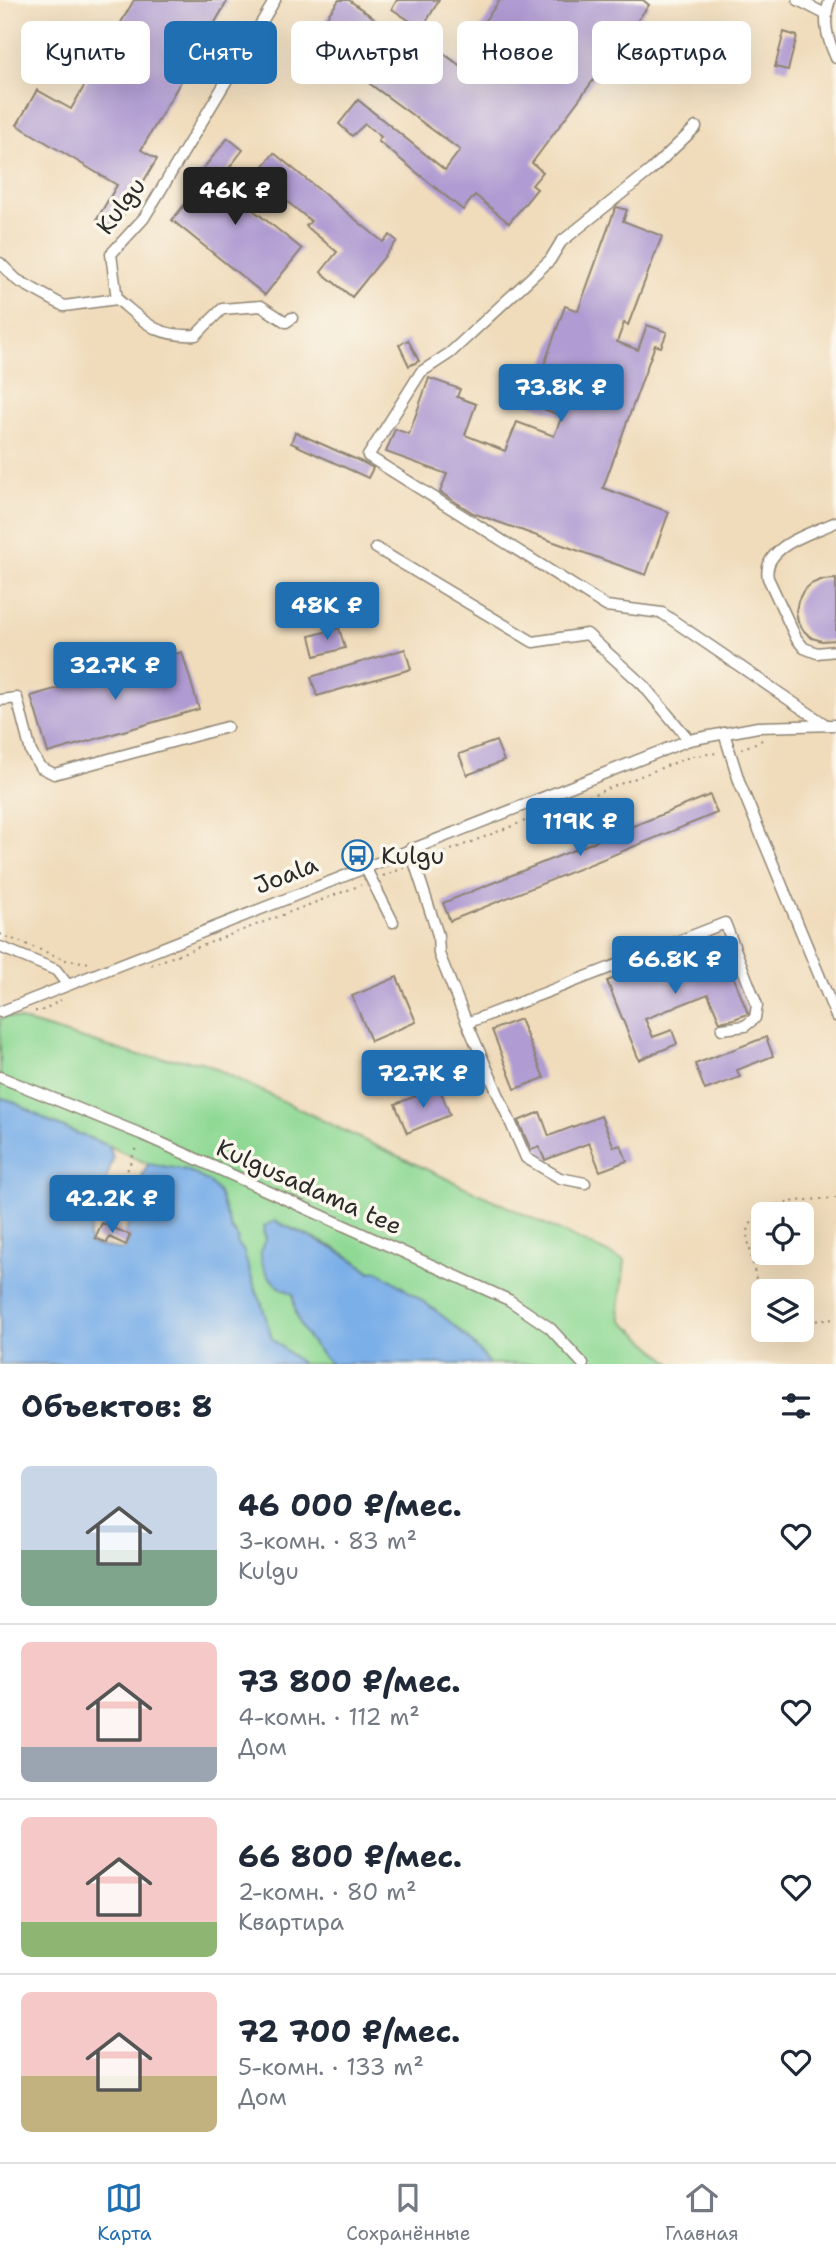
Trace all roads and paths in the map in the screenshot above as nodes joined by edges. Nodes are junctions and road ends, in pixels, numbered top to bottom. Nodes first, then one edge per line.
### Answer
1 (275, 0) edge
2 (798, 0) edge
3 (830, 0) edge
4 (825, 14) junction
5 (836, 58) edge
6 (696, 127) dead end
7 (0, 263) edge
8 (117, 299) junction
9 (292, 318) dead end
10 (836, 522) edge
11 (376, 548) dead end
12 (836, 651) edge
13 (0, 700) edge
14 (831, 725) edge
15 (227, 727) dead end
16 (724, 733) junction
17 (689, 740) junction
18 (410, 849) junction
19 (365, 867) junction
20 (393, 922) dead end
21 (0, 934) edge
22 (0, 947) edge
23 (98, 972) junction
24 (67, 984) junction
25 (0, 1012) edge
26 (836, 1016) edge
27 (467, 1023) junction
28 (722, 1029) dead end
29 (0, 1077) edge
30 (141, 1134) junction
31 (585, 1183) dead end
32 (836, 1198) edge
33 (110, 1216) dead end
34 (756, 1279) edge
35 (836, 1319) edge
36 (814, 1321) edge
37 (583, 1364) edge

1 - 8 street, Kulgu
2 - 4 street
3 - 4 street
4 - 5 street
6 - 14 street
7 - 8 street
8 - 9 street
10 - 12 street
11 - 17 street
13 - 15 street
14 - 16 street, Joala
16 - 17 street, Joala
16 - 26 street
17 - 18 street, Joala
18 - 19 street, Joala
18 - 27 street
19 - 20 street
19 - 23 street, Joala
21 - 23 path
22 - 24 street
23 - 24 street, Joala
24 - 25 street, Joala
27 - 28 street
27 - 31 street
29 - 30 street, Kulgusadama tee
30 - 33 path
30 - 37 street, Kulgusadama tee
32 - 34 path
35 - 36 path

